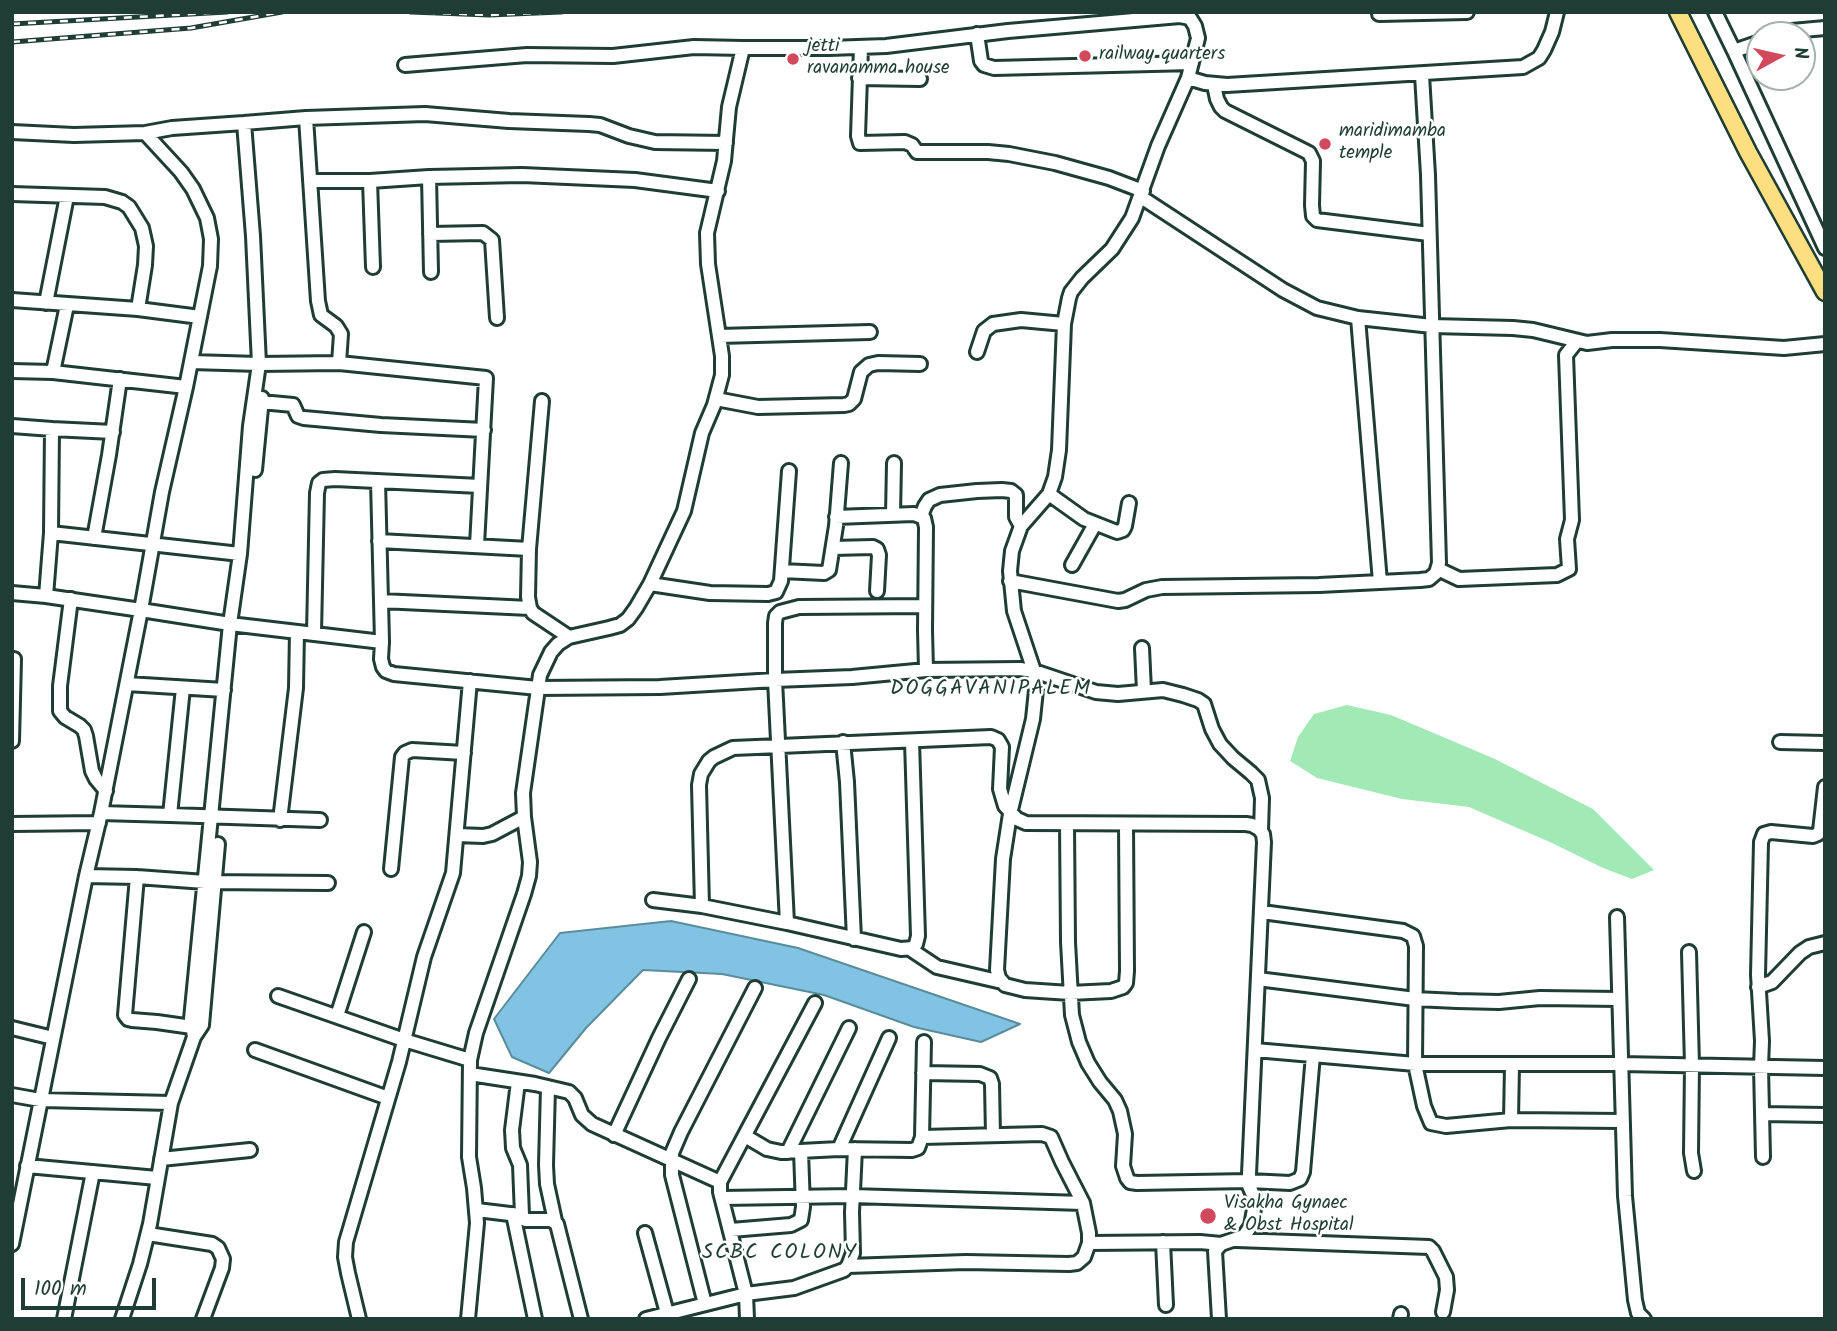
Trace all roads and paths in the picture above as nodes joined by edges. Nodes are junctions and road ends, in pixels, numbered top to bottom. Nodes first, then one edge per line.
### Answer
1 (1467, 12) edge
2 (1558, 12) edge
3 (1678, 12) edge
4 (1715, 12) edge
5 (1379, 14) edge
6 (977, 34) junction
7 (861, 47) junction
8 (1746, 47) edge
9 (743, 48) junction
10 (1734, 51) junction
11 (1192, 63) junction
12 (405, 65) dead end
13 (1422, 75) junction
14 (859, 78) junction
15 (1188, 78) junction
16 (920, 79) dead end
17 (1214, 85) junction
18 (306, 118) junction
19 (244, 122) junction
20 (12, 132) edge
21 (145, 133) junction
22 (726, 143) junction
23 (429, 177) junction
24 (310, 181) junction
25 (370, 181) junction
26 (718, 191) junction
27 (12, 194) edge
28 (1142, 194) junction
29 (67, 195) junction
30 (430, 234) junction
31 (1429, 234) junction
32 (1825, 248) edge
33 (373, 267) dead end
34 (431, 272) dead end
35 (1825, 292) edge
36 (12, 300) edge
37 (46, 303) junction
38 (67, 305) junction
39 (138, 309) junction
40 (200, 317) junction
41 (497, 318) dead end
42 (1358, 318) junction
43 (1065, 324) junction
44 (1432, 326) junction
45 (870, 332) dead end
46 (719, 336) junction
47 (1577, 341) junction
48 (1825, 344) edge
49 (977, 352) dead end
50 (191, 362) junction
51 (339, 363) junction
52 (259, 364) junction
53 (920, 364) dead end
54 (12, 371) edge
55 (53, 372) junction
56 (120, 379) junction
57 (186, 387) junction
58 (716, 399) junction
59 (542, 401) dead end
60 (261, 402) junction
61 (12, 426) edge
62 (52, 429) junction
63 (484, 430) junction
64 (113, 432) junction
65 (841, 463) dead end
66 (894, 463) dead end
67 (789, 471) dead end
68 (378, 481) junction
69 (480, 486) junction
70 (1049, 494) junction
71 (1129, 503) dead end
72 (893, 515) junction
73 (921, 516) junction
74 (836, 517) junction
75 (1095, 524) junction
76 (1021, 526) junction
77 (51, 533) junction
78 (94, 538) junction
79 (379, 541) junction
80 (152, 544) junction
81 (477, 545) junction
82 (833, 548) junction
83 (529, 549) junction
84 (240, 554) junction
85 (1072, 565) dead end
86 (1438, 569) junction
87 (782, 571) junction
88 (1010, 581) junction
89 (1380, 582) junction
90 (650, 584) junction
91 (877, 591) dead end
92 (12, 593) edge
93 (46, 596) junction
94 (72, 599) junction
95 (381, 601) junction
96 (925, 606) junction
97 (530, 608) junction
98 (141, 610) junction
99 (234, 624) junction
100 (297, 632) junction
101 (314, 634) junction
102 (569, 637) junction
103 (382, 642) junction
104 (1142, 648) dead end
105 (14, 659) edge
106 (926, 670) junction
107 (1034, 671) junction
108 (775, 680) junction
109 (470, 681) junction
110 (127, 684) junction
111 (183, 688) junction
112 (538, 688) junction
113 (224, 690) junction
114 (1144, 691) junction
115 (12, 741) edge
116 (912, 741) junction
117 (843, 742) junction
118 (1780, 742) dead end
119 (1825, 743) edge
120 (779, 745) junction
121 (464, 753) junction
122 (1825, 787) edge
123 (106, 791) junction
124 (1010, 814) junction
125 (170, 815) junction
126 (524, 817) junction
127 (100, 818) junction
128 (216, 818) junction
129 (280, 820) junction
130 (320, 820) dead end
131 (12, 824) edge
132 (1126, 824) junction
133 (1067, 825) junction
134 (1261, 831) junction
135 (457, 835) junction
136 (1819, 836) edge
137 (391, 869) dead end
138 (86, 876) junction
139 (137, 877) junction
140 (210, 882) junction
141 (328, 883) dead end
142 (653, 901) dead end
143 (702, 906) junction
144 (1262, 912) junction
145 (1618, 917) dead end
146 (787, 923) junction
147 (364, 932) dead end
148 (854, 939) junction
149 (1825, 943) edge
150 (910, 949) junction
151 (1689, 952) dead end
152 (689, 979) dead end
153 (1258, 979) junction
154 (1002, 982) junction
155 (1758, 987) junction
156 (755, 988) dead end
157 (1070, 993) junction
158 (278, 996) dead end
159 (1415, 999) junction
160 (1619, 999) junction
161 (815, 1003) dead end
162 (337, 1016) junction
163 (12, 1028) edge
164 (849, 1028) dead end
165 (193, 1032) junction
166 (52, 1038) junction
167 (889, 1038) dead end
168 (404, 1040) junction
169 (924, 1042) dead end
170 (255, 1050) dead end
171 (1255, 1050) junction
172 (1313, 1055) junction
173 (470, 1059) junction
174 (1415, 1064) junction
175 (1621, 1064) junction
176 (1512, 1065) junction
177 (1692, 1065) junction
178 (1760, 1067) junction
179 (1825, 1068) edge
180 (923, 1073) junction
181 (470, 1074) junction
182 (518, 1082) junction
183 (548, 1087) junction
184 (12, 1095) edge
185 (388, 1098) junction
186 (40, 1100) junction
187 (170, 1103) junction
188 (1762, 1114) junction
189 (1825, 1115) edge
190 (1511, 1120) junction
191 (1622, 1121) junction
192 (614, 1135) junction
193 (993, 1135) junction
194 (745, 1136) junction
195 (922, 1138) junction
196 (839, 1149) junction
197 (855, 1149) junction
198 (250, 1150) dead end
199 (795, 1152) junction
200 (1763, 1157) dead end
201 (161, 1159) junction
202 (671, 1161) junction
203 (27, 1166) junction
204 (1694, 1171) dead end
205 (93, 1172) junction
206 (157, 1178) junction
207 (1249, 1181) junction
208 (720, 1182) junction
209 (802, 1195) junction
210 (852, 1196) junction
211 (722, 1198) junction
212 (1083, 1203) junction
213 (477, 1210) junction
214 (517, 1215) junction
215 (555, 1222) junction
216 (731, 1230) junction
217 (645, 1233) dead end
218 (148, 1234) junction
219 (1237, 1240) junction
220 (1089, 1242) junction
221 (1163, 1242) junction
222 (12, 1244) edge
223 (1221, 1244) junction
224 (848, 1266) junction
225 (746, 1294) junction
226 (705, 1304) junction
227 (1166, 1305) dead end
228 (1443, 1312) dead end
229 (667, 1313) junction
230 (690, 1313) edge
231 (64, 1319) edge
232 (122, 1319) edge
233 (203, 1319) edge
234 (359, 1319) edge
235 (468, 1319) edge
236 (535, 1319) edge
237 (582, 1319) edge
238 (646, 1319) edge
239 (747, 1319) edge
240 (1219, 1319) edge
241 (1644, 1319) edge

1 - 5 street
2 - 13 street
3 - 35 main road
4 - 10 street
6 - 7 street
6 - 11 street
6 - 11 street
7 - 9 street
7 - 14 street
8 - 10 street
9 - 12 street
9 - 22 street
10 - 32 street
11 - 15 street
13 - 17 street
13 - 31 street
14 - 16 street
14 - 28 street
15 - 17 street
15 - 28 street
17 - 31 street
18 - 19 street
18 - 22 street
18 - 24 street
19 - 21 street
19 - 52 street
20 - 21 street
21 - 40 street
22 - 26 street
23 - 25 street
23 - 26 street
23 - 30 street
24 - 25 street
24 - 51 street
25 - 33 street
26 - 46 street
27 - 29 street
28 - 42 street
28 - 43 street
29 - 37 street
29 - 39 street
30 - 34 street
30 - 41 street
31 - 44 street
36 - 37 street
37 - 38 street
38 - 39 street
38 - 55 street
39 - 40 street
40 - 50 street
42 - 44 street
42 - 89 street
43 - 49 street
43 - 70 street
44 - 47 street
44 - 86 street
45 - 46 street
46 - 58 street
47 - 48 street
47 - 86 street
50 - 52 street
50 - 57 street
51 - 52 street
51 - 63 street
52 - 60 street
52 - 84 street
53 - 58 street
54 - 55 street
55 - 56 street
56 - 57 street
56 - 64 street
57 - 80 street
58 - 90 street
59 - 83 street
60 - 63 street
60 - 99 street
61 - 62 street
62 - 64 street
62 - 77 street
63 - 69 street
64 - 78 street
65 - 74 street
66 - 72 street
67 - 87 street
68 - 69 street
68 - 79 street
68 - 101 street
69 - 81 street
70 - 75 street
70 - 76 street
71 - 75 street
72 - 73 street
72 - 74 street
73 - 76 street
73 - 96 street
74 - 82 street
75 - 85 street
76 - 88 street
77 - 78 street
77 - 93 street
78 - 80 street
79 - 81 street
79 - 95 street
80 - 84 street
80 - 98 street
81 - 83 street
82 - 87 street
82 - 91 street
83 - 97 street
84 - 99 street
86 - 89 street
87 - 90 street
88 - 89 street
88 - 107 street
90 - 102 street
92 - 93 street
93 - 94 street
94 - 98 street
94 - 123 street
95 - 97 street
95 - 103 street
96 - 106 street
96 - 108 street
97 - 102 street
98 - 99 street
98 - 110 street
99 - 100 street
99 - 113 street
99 - 128 street
100 - 101 street
100 - 129 street
101 - 103 street
102 - 112 street
103 - 109 street
104 - 114 street
105 - 115 street
106 - 107 street
106 - 108 street
107 - 114 street
107 - 124 street
108 - 112 street
108 - 120 street
109 - 112 street
109 - 121 street
110 - 111 street
110 - 123 street
111 - 113 street
111 - 125 street
112 - 126 street
113 - 128 street
114 - 134 street
116 - 117 street
116 - 124 street
116 - 150 street
117 - 120 street
117 - 148 street
118 - 119 street
120 - 143 street
120 - 146 street
121 - 135 street
121 - 137 street
122 - 136 street
123 - 127 street
124 - 133 street
124 - 154 street
125 - 127 street
125 - 128 street
126 - 135 street
126 - 173 street
127 - 131 street
127 - 138 street
128 - 129 street
128 - 140 street
129 - 130 street
132 - 133 street
132 - 134 street
132 - 157 street
133 - 157 street
134 - 144 street
135 - 168 street
136 - 155 street
138 - 139 street
138 - 166 street
139 - 140 street
139 - 165 street
140 - 141 street
140 - 165 street
142 - 143 street
143 - 146 street
144 - 153 street
144 - 159 street
145 - 160 street
146 - 148 street
147 - 162 street
148 - 150 street
149 - 155 street
150 - 154 street
151 - 177 street
152 - 192 street
153 - 159 street
153 - 171 street
154 - 157 street
155 - 178 street
156 - 202 street
157 - 207 street
158 - 162 street
159 - 160 street
159 - 174 street
160 - 175 street
161 - 194 street
162 - 168 street
163 - 166 street
164 - 199 street
165 - 187 street
166 - 186 street
167 - 196 street
168 - 173 street
168 - 185 street
169 - 180 street
170 - 185 street
171 - 172 street
171 - 207 street
172 - 174 street
172 - 207 street
173 - 181 street
174 - 176 street
174 - 190 street
175 - 176 street
175 - 177 street
175 - 191 street
176 - 190 street
177 - 178 street
177 - 204 street
178 - 179 street
178 - 188 street
180 - 193 street
180 - 195 street
181 - 182 street
181 - 213 street
182 - 183 street
182 - 214 street
183 - 192 street
183 - 215 street
184 - 186 street
185 - 234 street
186 - 187 street
186 - 203 street
187 - 201 street
188 - 189 street
188 - 200 street
190 - 191 street
191 - 241 street
192 - 202 street
193 - 195 street
193 - 212 street
194 - 199 street
194 - 208 street
195 - 197 street
196 - 197 street
196 - 199 street
197 - 210 street
198 - 201 street
199 - 209 street
201 - 206 street
202 - 208 street
202 - 226 street
203 - 205 street
203 - 222 street
205 - 206 street
205 - 231 street
206 - 218 street
207 - 219 street
208 - 211 street
209 - 210 street
209 - 211 street
209 - 216 street
210 - 212 street
210 - 224 street
211 - 216 street
212 - 220 street
213 - 214 street
213 - 235 street
214 - 215 street
214 - 236 street
215 - 237 street
216 - 225 street
217 - 229 street
218 - 232 street
218 - 233 street
219 - 223 street
219 - 228 street
220 - 221 street
220 - 224 street
221 - 223 street
221 - 227 street
223 - 240 street
224 - 225 street
225 - 226 street
225 - 239 street
226 - 230 street
229 - 230 street
229 - 238 street

